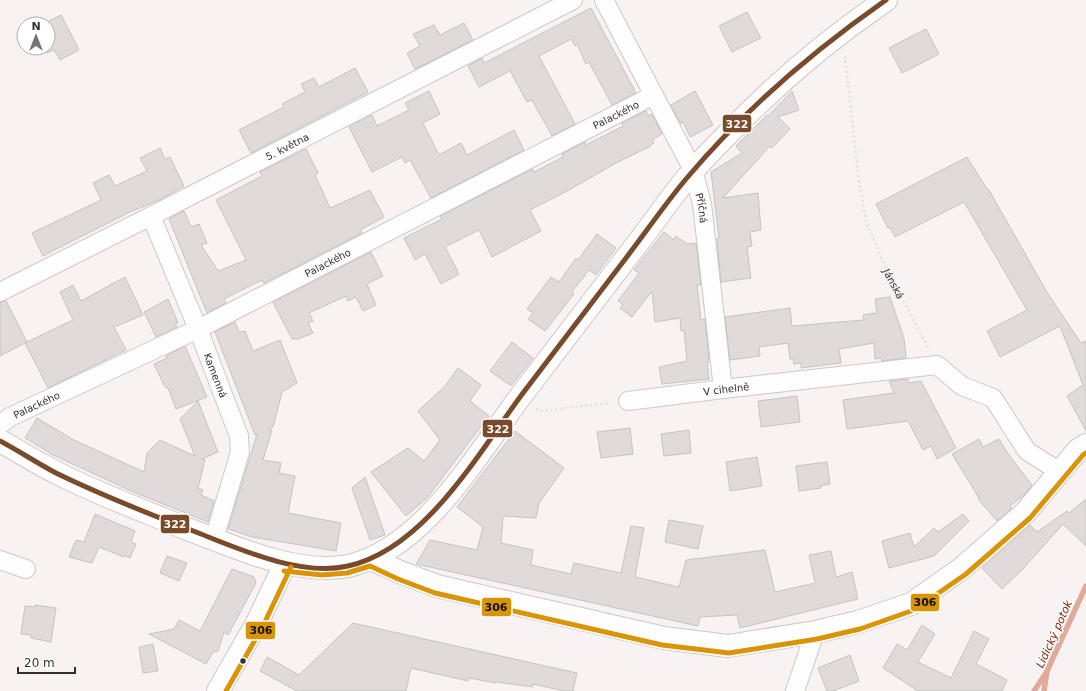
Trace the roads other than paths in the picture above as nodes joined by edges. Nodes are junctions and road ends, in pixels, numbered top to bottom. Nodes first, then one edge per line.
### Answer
1 (574, 0) edge
2 (604, 0) edge
3 (886, 0) edge
4 (654, 95) junction
5 (693, 170) junction
6 (151, 216) junction
7 (0, 292) edge
8 (198, 328) junction
9 (723, 389) junction
10 (628, 401) road end
11 (0, 425) edge
12 (0, 441) edge
13 (1086, 445) edge
14 (1060, 472) junction
15 (214, 539) junction
16 (371, 559) junction
17 (0, 560) edge
18 (285, 564) junction
19 (26, 569) dead end
20 (815, 632) junction
21 (218, 691) edge
22 (795, 691) edge

1 - 6 street, 5. května
2 - 4 street, Příčná
3 - 5 street
4 - 5 street, Příčná
4 - 8 street, Palackého
5 - 9 street, Příčná
5 - 16 street
6 - 7 street, 5. května
6 - 8 street, Kamenná
8 - 11 street, Palackého
8 - 15 street, Kamenná
9 - 10 street, V cihelně
9 - 14 street, V cihelně
12 - 15 street
13 - 14 street
14 - 20 street
15 - 18 street
16 - 18 street
16 - 20 street
17 - 19 street
18 - 21 street
20 - 22 street

